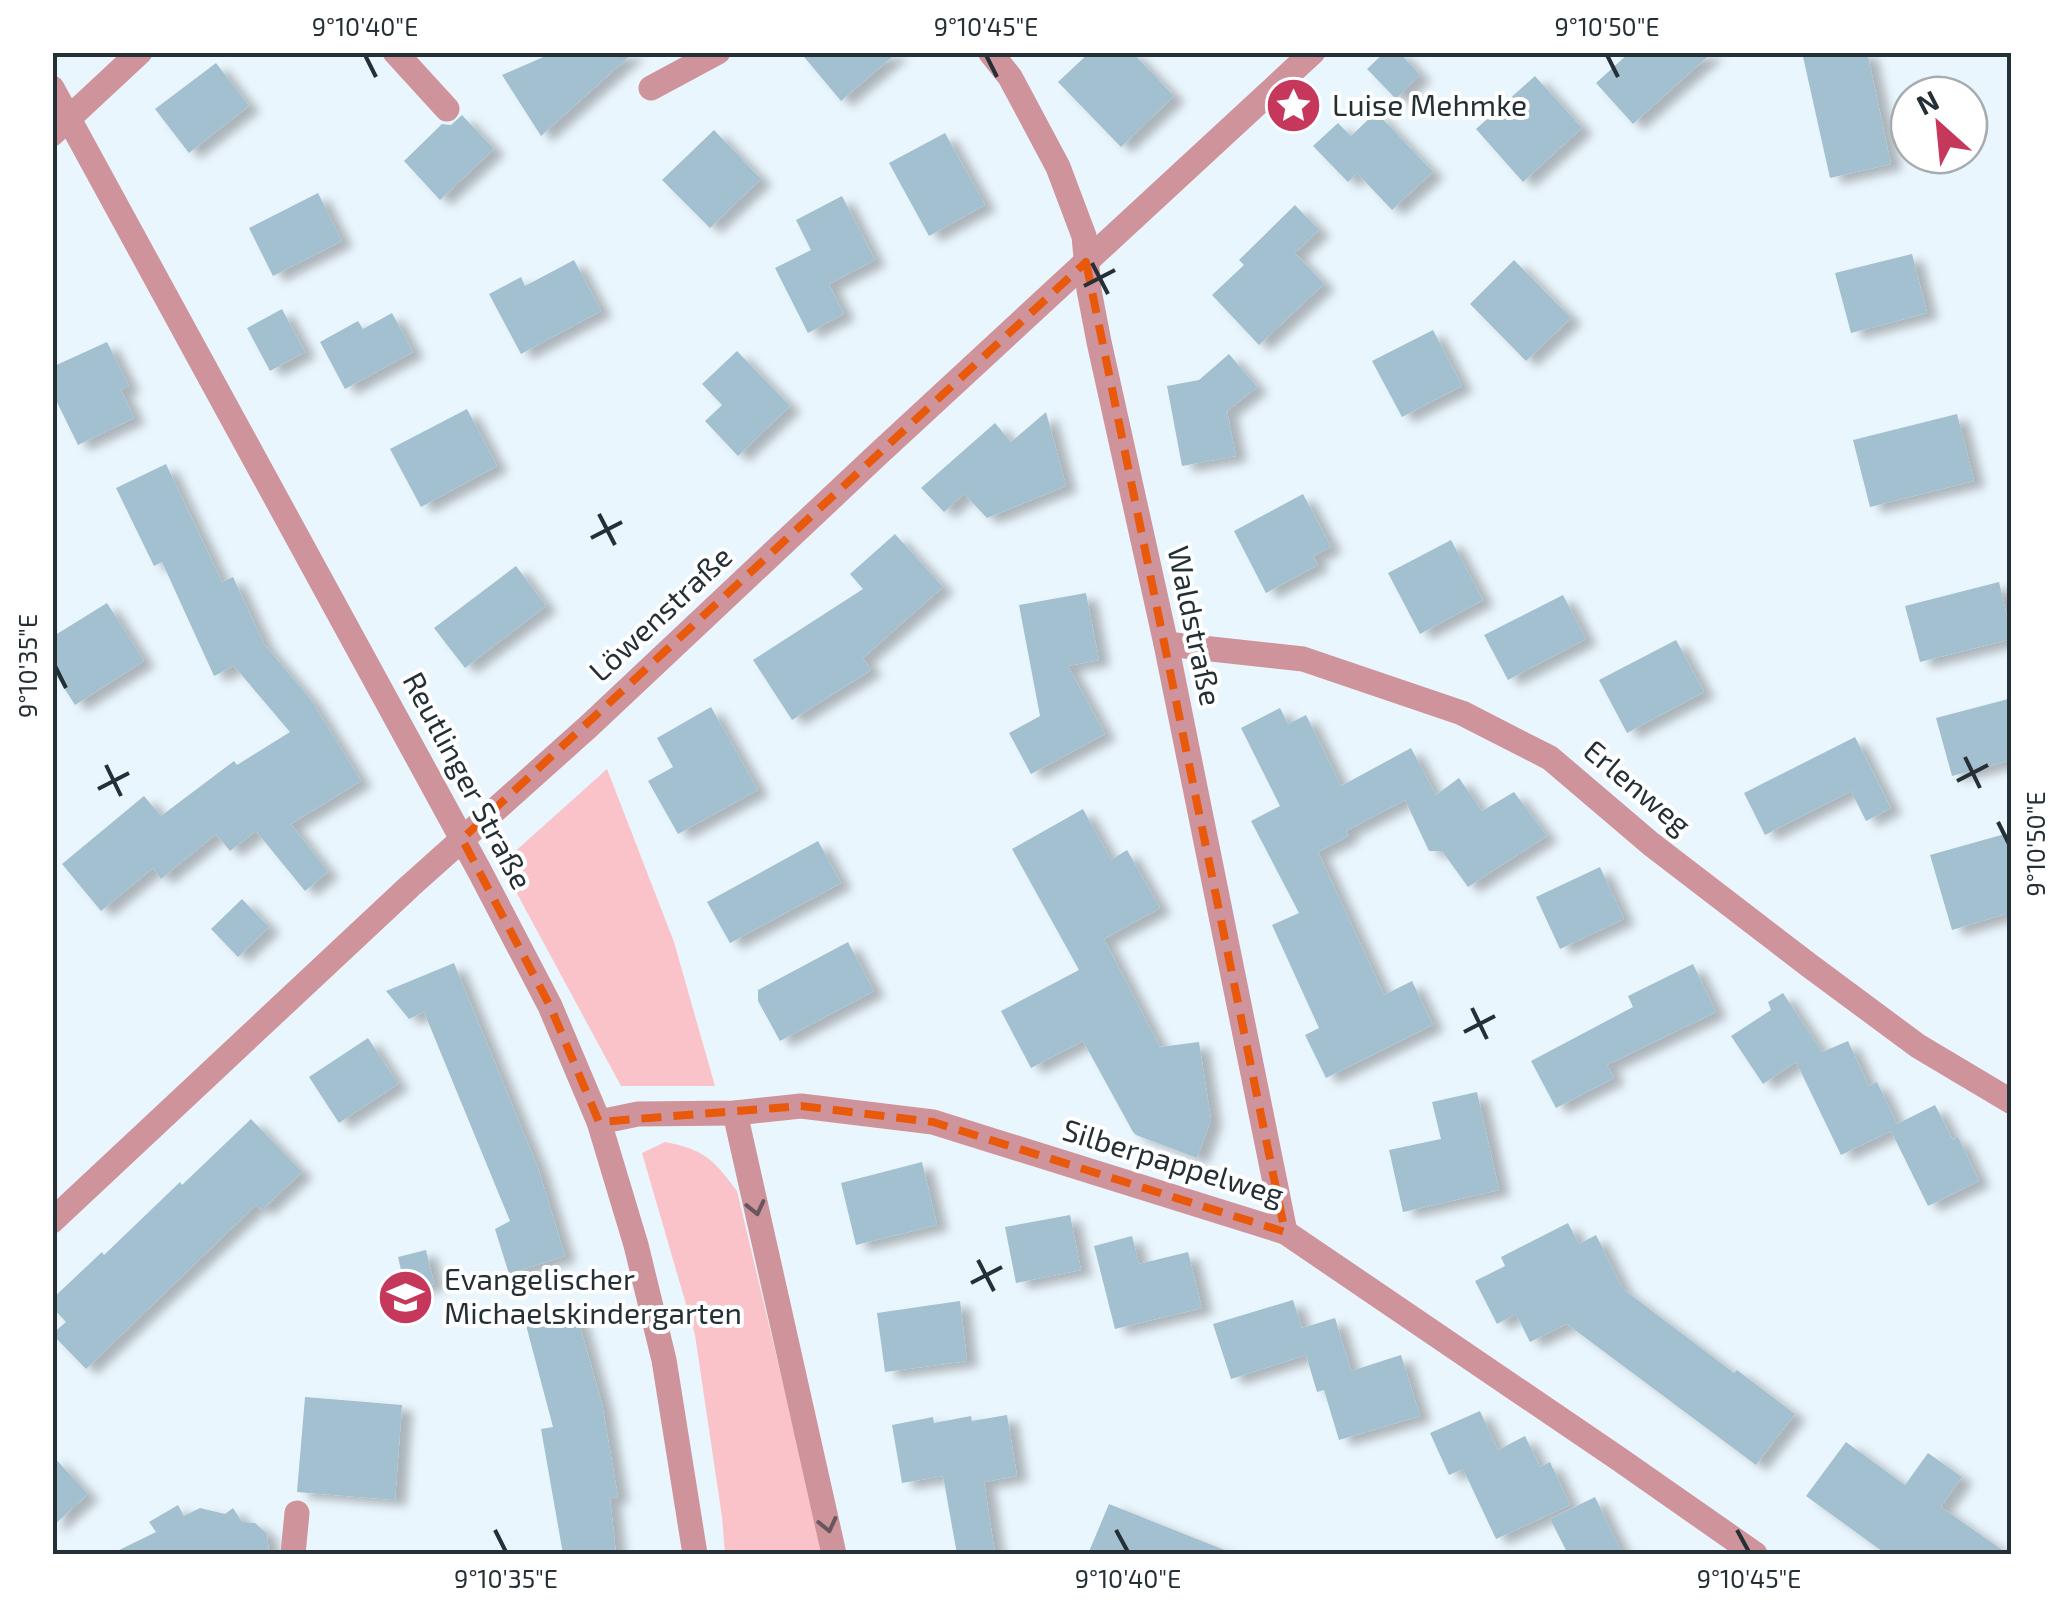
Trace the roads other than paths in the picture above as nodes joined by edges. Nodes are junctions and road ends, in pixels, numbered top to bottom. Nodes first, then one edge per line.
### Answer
1 (140, 52) edge
2 (396, 52) edge
3 (718, 52) edge
4 (990, 52) edge
5 (1313, 52) edge
6 (52, 88) edge
7 (651, 88) dead end
8 (447, 109) dead end
9 (61, 126) edge
10 (1086, 262) junction
11 (1166, 644) junction
12 (462, 839) junction
13 (2012, 1102) edge
14 (735, 1113) junction
15 (599, 1122) junction
16 (52, 1221) edge
17 (1285, 1232) junction
18 (297, 1513) dead end
19 (293, 1554) edge
20 (695, 1554) edge
21 (834, 1554) edge
22 (1755, 1554) edge

1 - 9 street
2 - 8 street
3 - 7 street
4 - 10 street, Waldstraße
5 - 10 street, Löwenstraße
6 - 9 street, Reutlinger Straße
9 - 12 street, Reutlinger Straße
10 - 11 street, Waldstraße
10 - 12 street, Löwenstraße
11 - 13 street, Erlenweg
11 - 17 street, Waldstraße
12 - 15 street, Reutlinger Straße
12 - 16 street, Löwenstraße
14 - 15 street, Silberpappelweg
14 - 17 street, Silberpappelweg
14 -> 21 street
15 - 20 street, Reutlinger Straße
17 - 22 street, Silberpappelweg
18 - 19 street

